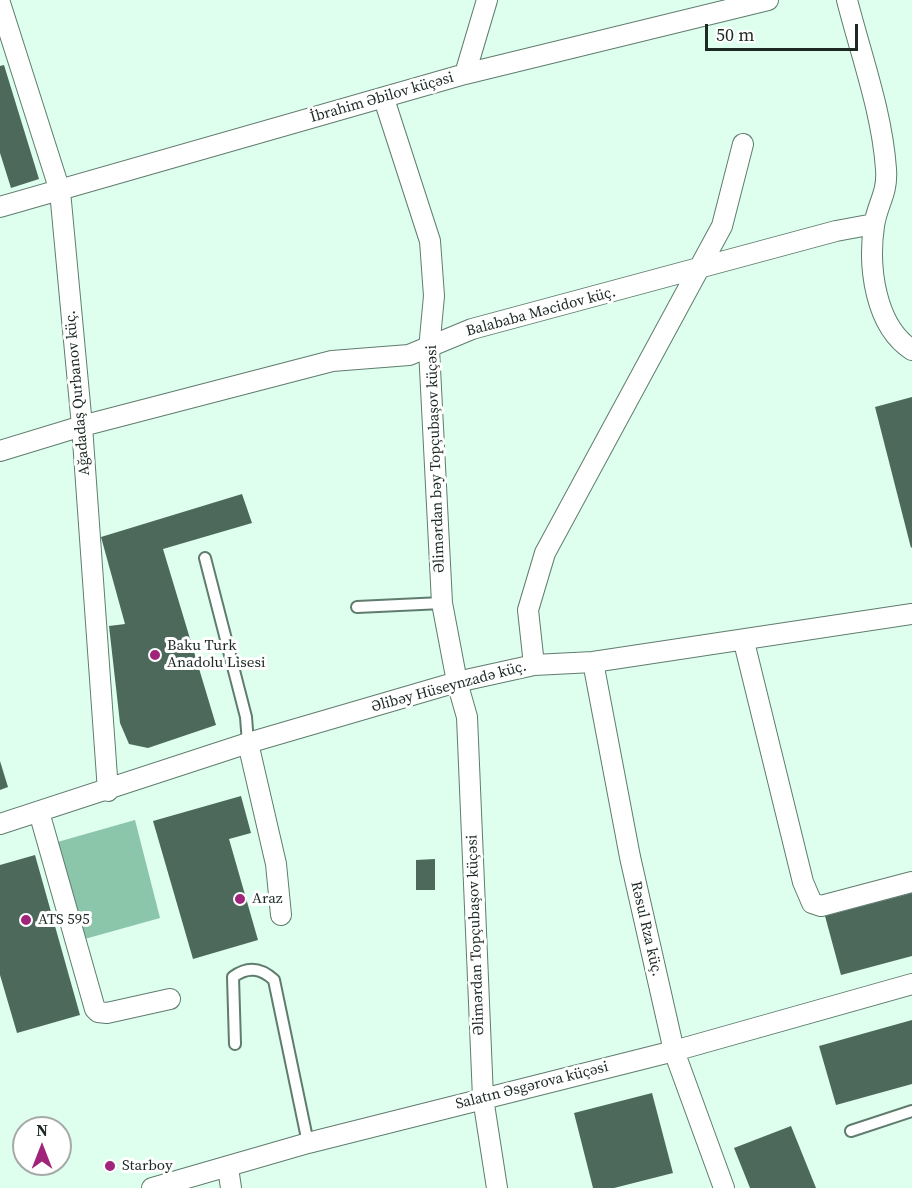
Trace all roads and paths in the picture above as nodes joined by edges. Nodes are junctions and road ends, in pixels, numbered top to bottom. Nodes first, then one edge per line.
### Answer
1 (487, 0) edge
2 (768, 0) edge
3 (847, 0) edge
4 (0, 3) edge
5 (465, 74) junction
6 (384, 99) junction
7 (743, 144) dead end
8 (60, 191) junction
9 (0, 207) edge
10 (874, 224) junction
11 (697, 271) junction
12 (429, 349) junction
13 (912, 350) edge
14 (82, 426) junction
15 (0, 451) edge
16 (205, 558) dead end
17 (442, 603) junction
18 (357, 607) dead end
19 (912, 614) edge
20 (744, 642) junction
21 (594, 662) junction
22 (534, 665) junction
23 (457, 682) junction
24 (248, 743) junction
25 (108, 791) junction
26 (39, 812) junction
27 (0, 824) edge
28 (912, 882) edge
29 (281, 915) dead end
30 (912, 984) edge
31 (170, 999) dead end
32 (235, 1044) dead end
33 (674, 1051) junction
34 (483, 1098) junction
35 (912, 1111) edge
36 (852, 1131) dead end
37 (308, 1143) junction
38 (228, 1168) junction
39 (152, 1188) edge
40 (231, 1188) edge
41 (497, 1188) edge
42 (724, 1188) edge

1 - 5 street
2 - 5 street, İbrahim Əbilov küçəsi
3 - 10 street
4 - 8 street, Ağadadaş Qurbanov küç.
5 - 6 street, İbrahim Əbilov küçəsi
6 - 8 street, İbrahim Əbilov küçəsi
6 - 12 street, Əlimərdan bəy Topçubaşov küçəsi
7 - 11 street
8 - 9 street, İbrahim Əbilov küçəsi
8 - 14 street, Ağadadaş Qurbanov küç.
10 - 11 street, Balababa Məcidov küç.
10 - 13 street
11 - 12 street, Balababa Məcidov küç.
11 - 22 street
12 - 14 street, Balababa Məcidov küç.
12 - 17 street, Əlimərdan bəy Topçubaşov küçəsi
14 - 15 street, Balababa Məcidov küç.
14 - 25 street, Ağadadaş Qurbanov küç.
16 - 24 lane
17 - 18 lane
17 - 23 street, Əlimərdan bəy Topçubaşov küçəsi
19 - 20 street, Əlibəy Hüseynzadə küç.
20 - 21 street, Əlibəy Hüseynzadə küç.
20 - 28 street
21 - 22 street, Əlibəy Hüseynzadə küç.
21 - 33 street, Rəsul Rza küç.
22 - 23 street, Əlibəy Hüseynzadə küç.
23 - 24 street, Əlibəy Hüseynzadə küç.
23 - 34 street, Əlimərdan Topçubaşov küçəsi
24 - 25 street, Əlibəy Hüseynzadə küç.
24 - 29 street
25 - 26 street, Əlibəy Hüseynzadə küç.
26 - 27 street, Əlibəy Hüseynzadə küç.
26 - 31 street
30 - 33 street, Salatın Əsgərova küçəsi
32 - 37 lane
33 - 34 street, Salatın Əsgərova küçəsi
33 - 42 street, Rəsul Rza küç.
34 - 37 street, Salatın Əsgərova küçəsi
34 - 41 street, Əlimərdan Topçubaşov küçəsi
35 - 36 lane
37 - 38 street, Salatın Əsgərova küçəsi
38 - 39 street, Salatın Əsgərova küçəsi
38 - 40 street

